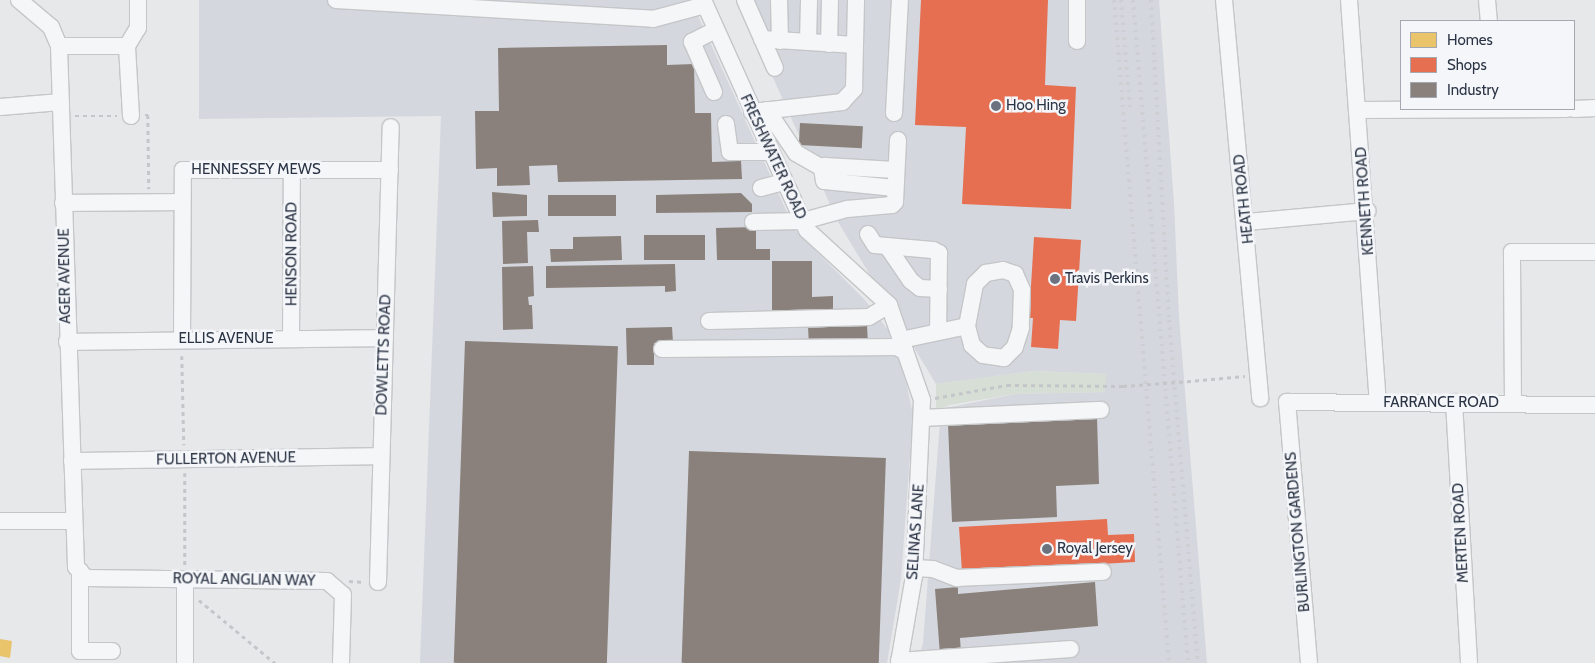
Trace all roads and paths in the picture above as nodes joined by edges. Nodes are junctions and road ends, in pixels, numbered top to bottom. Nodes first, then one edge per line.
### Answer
1 (19, 0) edge
2 (138, 0) edge
3 (346, 0) edge
4 (745, 0) edge
5 (779, 0) edge
6 (809, 0) edge
7 (830, 0) edge
8 (856, 0) edge
9 (900, 0) edge
10 (1076, 0) edge
11 (1224, 0) edge
12 (1349, 0) edge
13 (1487, 0) edge
14 (704, 3) edge
15 (1489, 20) edge
16 (716, 30) junction
17 (762, 39) junction
18 (780, 41) junction
19 (1076, 41) dead end
20 (808, 42) junction
21 (829, 44) junction
22 (855, 45) junction
23 (59, 46) junction
24 (127, 46) junction
25 (775, 68) dead end
26 (714, 92) dead end
27 (0, 107) edge
28 (1595, 108) edge
29 (61, 109) junction
30 (1575, 109) edge
31 (1357, 110) junction
32 (1400, 110) edge
33 (759, 111) junction
34 (894, 113) dead end
35 (131, 116) junction
36 (726, 124) dead end
37 (391, 128) dead end
38 (898, 140) dead end
39 (770, 152) junction
40 (822, 168) junction
41 (292, 170) junction
42 (390, 170) junction
43 (896, 170) junction
44 (784, 182) junction
45 (761, 188) dead end
46 (895, 188) junction
47 (149, 202) junction
48 (182, 202) junction
49 (63, 203) junction
50 (1366, 211) junction
51 (803, 221) junction
52 (753, 222) dead end
53 (1247, 222) junction
54 (868, 234) dead end
55 (888, 246) junction
56 (1595, 252) edge
57 (939, 289) junction
58 (889, 304) junction
59 (709, 321) dead end
60 (967, 326) junction
61 (938, 332) junction
62 (385, 338) junction
63 (182, 339) junction
64 (291, 339) junction
65 (67, 342) junction
66 (903, 346) junction
67 (662, 349) dead end
68 (1259, 375) junction
69 (1260, 398) dead end
70 (922, 400) junction
71 (1288, 402) joint
72 (1378, 402) junction
73 (1454, 402) junction
74 (1513, 403) junction
75 (1595, 405) edge
76 (1101, 410) dead end
77 (923, 418) junction
78 (381, 456) junction
79 (185, 459) junction
80 (72, 462) junction
81 (0, 520) edge
82 (73, 521) junction
83 (914, 568) junction
84 (78, 569) junction
85 (1102, 572) dead end
86 (378, 582) dead end
87 (186, 584) junction
88 (1071, 650) dead end
89 (112, 651) dead end
90 (899, 662) edge
91 (185, 663) edge
92 (275, 663) edge
93 (341, 663) edge
94 (1310, 663) edge
95 (1469, 663) edge

1 - 23 street, AGER AVENUE
2 - 24 street
3 - 14 street
4 - 17 street
5 - 18 street
6 - 20 street
7 - 21 street
8 - 22 street
9 - 34 street
10 - 19 street
11 - 53 street, HEATH ROAD
12 - 31 street, KENNETH ROAD
13 - 15 street
14 - 16 street, FRESHWATER ROAD
16 - 26 street
16 - 33 street, FRESHWATER ROAD
17 - 18 street
17 - 25 street
18 - 20 street
20 - 21 street
21 - 22 street
22 - 33 street
23 - 24 street
23 - 29 street, AGER AVENUE
24 - 35 street
27 - 29 street
28 - 30 street
29 - 35 path
29 - 49 street, AGER AVENUE
31 - 32 street
31 - 50 street, KENNETH ROAD
33 - 39 street, FRESHWATER ROAD
33 - 40 street
35 - 47 path
36 - 39 street
37 - 42 street, DOWLETTS ROAD
38 - 43 street
39 - 44 street, FRESHWATER ROAD
40 - 43 street
40 - 46 street
41 - 42 street, HENNESSEY MEWS
41 - 48 street, HENNESSEY MEWS
41 - 64 street, HENSON ROAD
42 - 62 street, DOWLETTS ROAD
43 - 46 street
44 - 45 street
44 - 51 street, FRESHWATER ROAD
46 - 51 street
47 - 48 street
47 - 49 street
48 - 63 street
49 - 65 street, AGER AVENUE
50 - 53 street
50 - 72 street, KENNETH ROAD
51 - 52 street
51 - 58 street, FRESHWATER ROAD
53 - 68 street, HEATH ROAD
54 - 55 street
55 - 57 street
55 - 57 street
56 - 74 street
57 - 61 street
58 - 59 street
58 - 66 street, FRESHWATER ROAD
60 - 60 street
60 - 61 street
61 - 66 street
62 - 64 street, ELLIS AVENUE
62 - 78 street, DOWLETTS ROAD
63 - 64 street, ELLIS AVENUE
63 - 65 street, ELLIS AVENUE
63 - 79 path
65 - 80 street, AGER AVENUE
66 - 67 street
66 - 70 street, FRESHWATER ROAD
68 - 69 street, HEATH ROAD
68 - 70 path, bridge
70 - 77 street, SELINAS LANE
71 - 72 street, FARRANCE ROAD
71 - 94 street, BURLINGTON GARDENS
72 - 73 street, FARRANCE ROAD
73 - 74 street, FARRANCE ROAD
73 - 95 street, MERTEN ROAD
74 - 75 street, FARRANCE ROAD
76 - 77 street
77 - 83 street, SELINAS LANE
78 - 79 street, FULLERTON AVENUE
78 - 86 street, DOWLETTS ROAD
79 - 80 street, FULLERTON AVENUE
79 - 87 path
80 - 82 street, AGER AVENUE
81 - 82 street
82 - 84 street, AGER AVENUE
83 - 85 street
83 - 90 street, SELINAS LANE
84 - 87 street, ROYAL ANGLIAN WAY
84 - 89 street, AGER AVENUE
87 - 91 street
87 - 92 path
87 - 93 street, ROYAL ANGLIAN WAY
88 - 90 street

